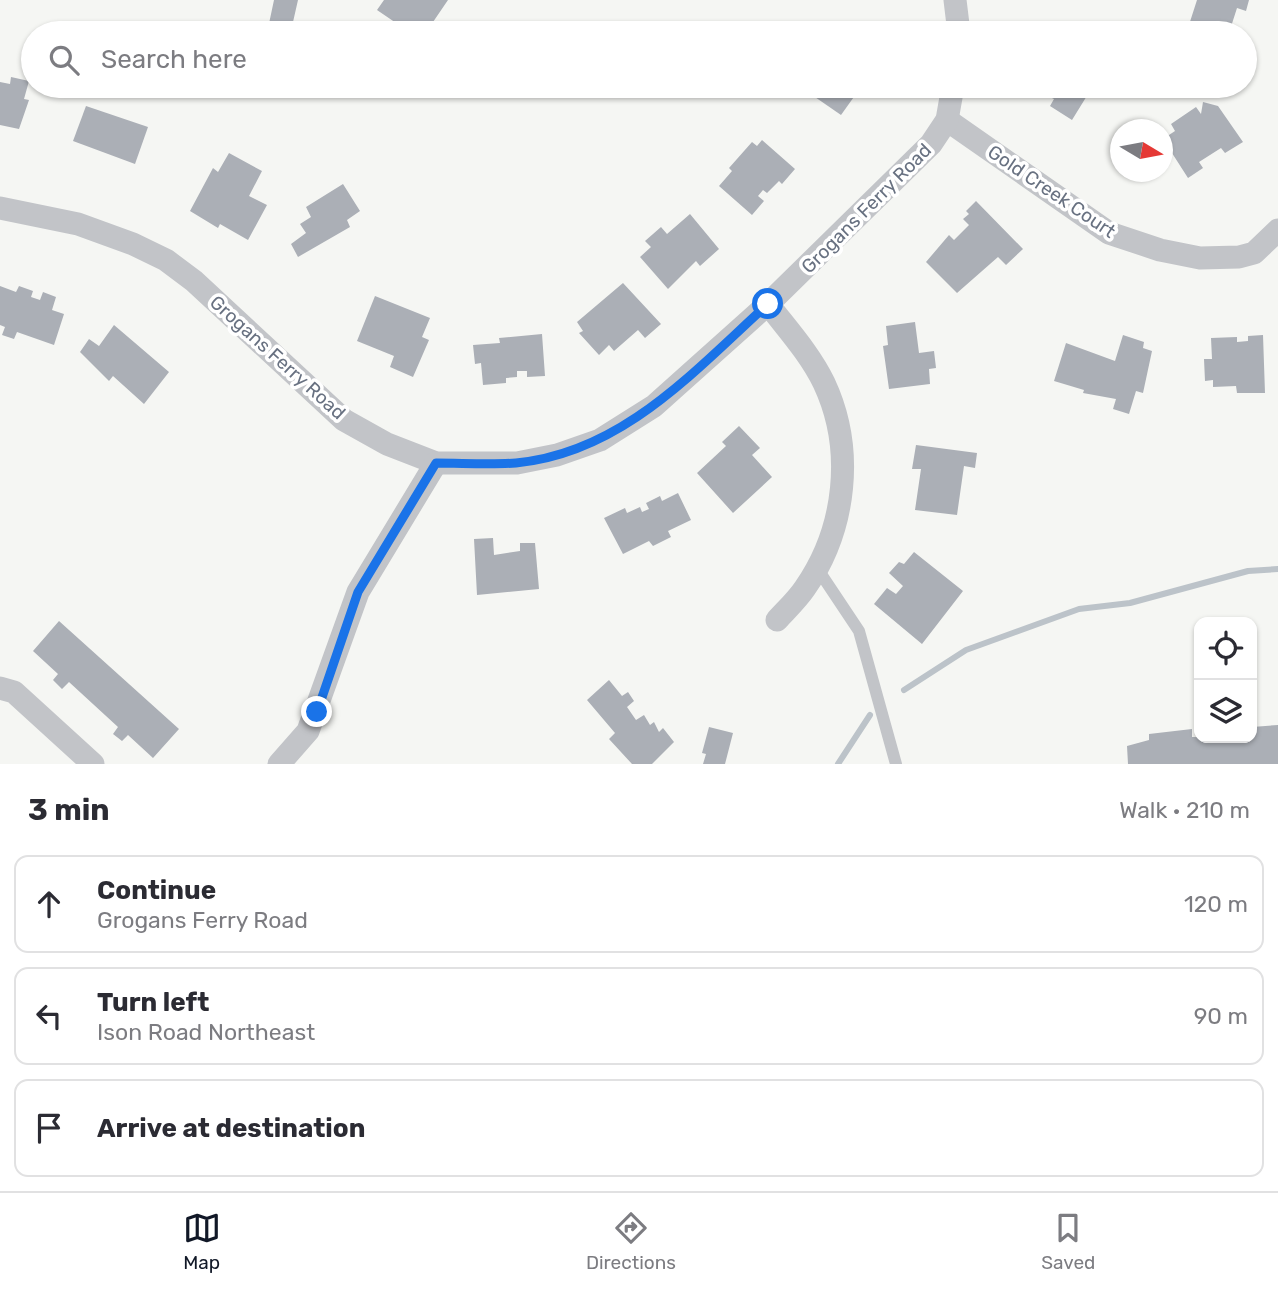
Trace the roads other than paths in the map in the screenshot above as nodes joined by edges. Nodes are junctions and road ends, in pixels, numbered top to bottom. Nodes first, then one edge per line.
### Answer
1 (955, 0) edge
2 (958, 21) edge
3 (951, 98) edge
4 (947, 120) junction
5 (0, 208) edge
6 (1278, 230) edge
7 (768, 304) junction
8 (436, 463) junction
9 (817, 568) junction
10 (777, 620) dead end
11 (0, 688) edge
12 (93, 764) edge
13 (279, 764) edge
14 (896, 764) edge

1 - 2 street
3 - 4 street, Grogans Ferry Road
4 - 6 street, Gold Creek Court
4 - 7 street, Grogans Ferry Road
5 - 8 street, Grogans Ferry Road
7 - 8 street, Grogans Ferry Road
7 - 9 street
8 - 13 street
9 - 10 street
9 - 14 lane
11 - 12 street

